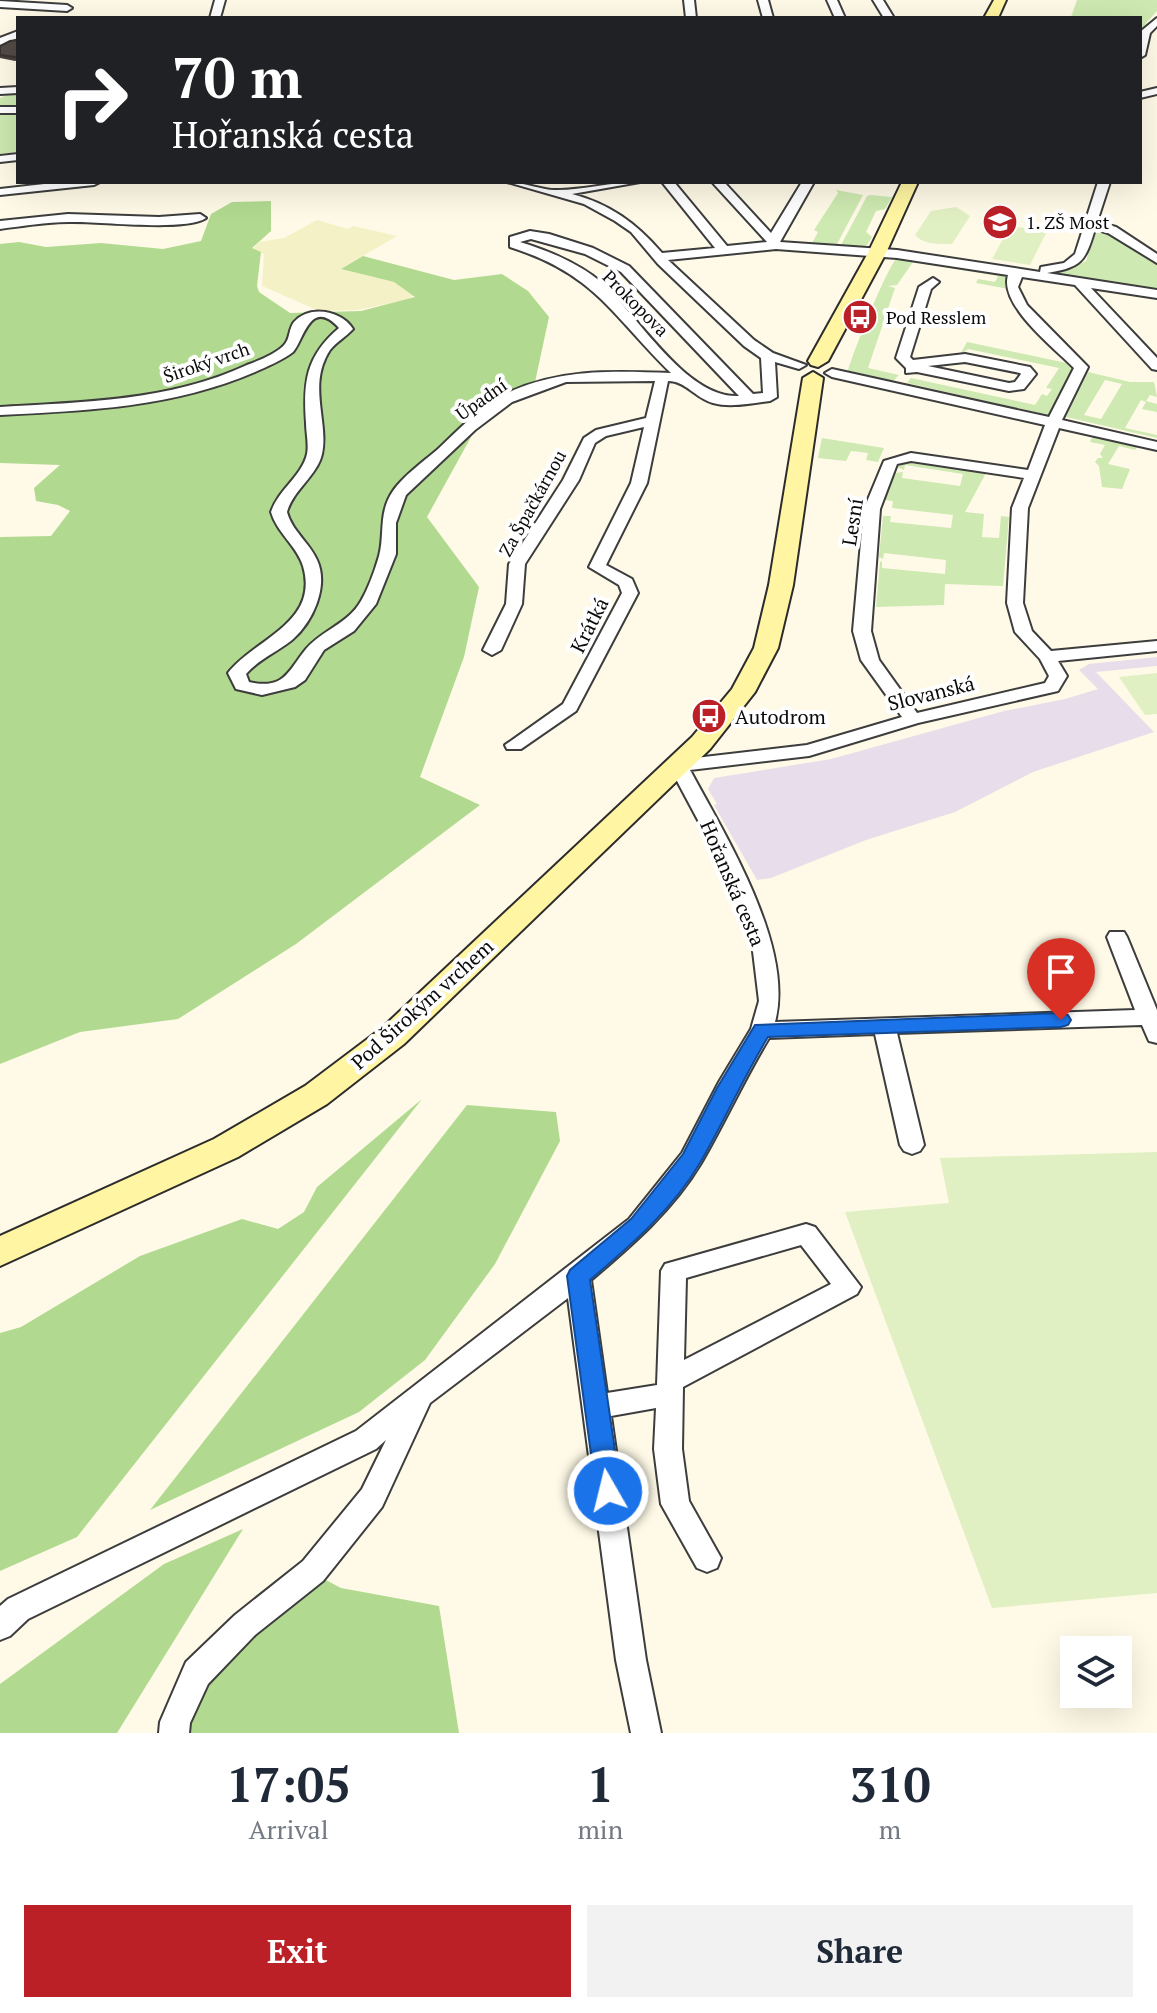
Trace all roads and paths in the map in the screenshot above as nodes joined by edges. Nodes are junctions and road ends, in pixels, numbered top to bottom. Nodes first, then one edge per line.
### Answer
1 (76, 1) edge
2 (0, 4) edge
3 (67, 8) junction
4 (54, 16) edge
5 (1157, 21) edge
6 (1142, 46) edge
7 (75, 184) edge
8 (521, 184) edge
9 (609, 184) edge
10 (670, 184) edge
11 (720, 184) edge
12 (807, 184) edge
13 (909, 184) edge
14 (1103, 184) edge
15 (0, 192) edge
16 (557, 193) junction
17 (200, 218) dead end
18 (784, 221) junction
19 (757, 224) junction
20 (1091, 224) junction
21 (0, 225) edge
22 (774, 243) junction
23 (723, 250) junction
24 (877, 253) junction
25 (1157, 259) edge
26 (653, 262) junction
27 (625, 269) junction
28 (1021, 272) junction
29 (1078, 281) junction
30 (933, 282) dead end
31 (1155, 295) edge
32 (768, 356) junction
33 (1157, 366) edge
34 (815, 369) junction
35 (908, 373) junction
36 (685, 377) junction
37 (662, 378) junction
38 (750, 399) junction
39 (0, 411) edge
40 (655, 420) junction
41 (1054, 422) junction
42 (1154, 443) edge
43 (1032, 475) junction
44 (388, 523) joint
45 (1157, 646) edge
46 (492, 650) dead end
47 (1047, 657) junction
48 (913, 719) junction
49 (514, 745) dead end
50 (678, 766) junction
51 (1117, 937) dead end
52 (1153, 1026) edge
53 (884, 1027) junction
54 (762, 1030) junction
55 (912, 1145) dead end
56 (0, 1252) edge
57 (578, 1276) junction
58 (671, 1387) junction
59 (422, 1394) junction
60 (597, 1406) junction
61 (707, 1558) dead end
62 (0, 1626) edge
63 (174, 1733) edge
64 (646, 1733) edge

1 - 3 street
2 - 3 street
3 - 4 street
5 - 6 street
7 - 15 street
8 - 16 street
9 - 16 street
10 - 23 street
11 - 19 street
12 - 18 street
13 - 24 street, Pod Širokým vrchem
14 - 20 street
16 - 26 street
17 - 21 street
18 - 19 street
18 - 22 street
19 - 22 street
20 - 25 street
20 - 28 street
22 - 23 street, Prokopova
22 - 24 street, Prokopova
23 - 26 street, Prokopova
24 - 28 street, Prokopova
24 - 34 street, Pod Širokým vrchem
26 - 27 street, Prokopova
26 - 32 street
27 - 36 street, Prokopova
27 - 38 street, Prokopova
28 - 29 street
28 - 41 street
29 - 31 street
29 - 33 street
30 - 35 street
32 - 34 street
32 - 38 street
34 - 35 street
34 - 50 street, Pod Širokým vrchem
35 - 35 street
35 - 41 street
36 - 37 street, Úpadní
36 - 38 street, Prokopova
37 - 40 street, Krátká
37 - 44 street, Úpadní
39 - 44 street, Široký vrch
40 - 46 street, Za Špačkárnou
40 - 49 street, Krátká
41 - 42 street
41 - 43 street
43 - 47 street
43 - 48 street, Lesní
45 - 47 street
47 - 48 street, Slovanská
48 - 50 street, Slovanská
50 - 54 street, Hořanská cesta
50 - 56 street, Pod Širokým vrchem
51 - 52 street
52 - 53 street
53 - 54 street
53 - 55 street
54 - 57 street, Hořanská cesta
57 - 59 street, Hořanská cesta
57 - 60 street
58 - 58 street
58 - 60 street
58 - 61 street
59 - 62 street
59 - 63 street, Hořanská cesta
60 - 64 street

